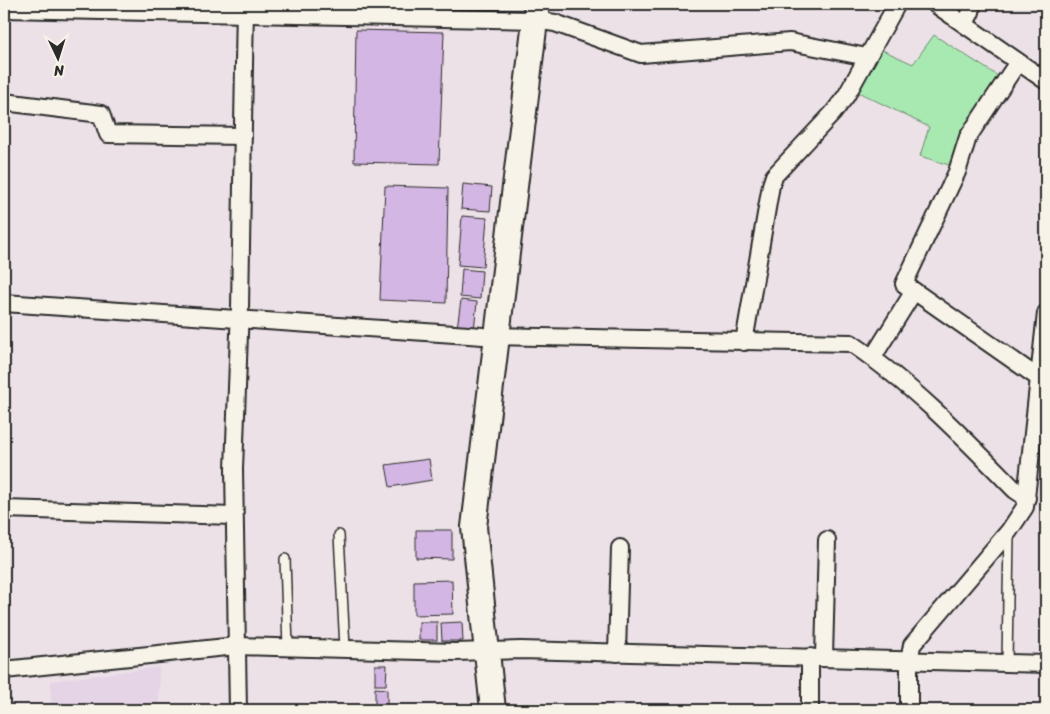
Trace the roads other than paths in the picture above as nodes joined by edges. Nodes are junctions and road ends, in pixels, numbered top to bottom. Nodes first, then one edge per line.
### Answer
1 (896, 4) edge
2 (935, 4) edge
3 (972, 4) edge
4 (4, 9) edge
5 (245, 9) edge
6 (536, 12) edge
7 (965, 24) junction
8 (867, 57) junction
9 (1018, 62) junction
10 (1046, 81) edge
11 (4, 102) edge
12 (243, 136) junction
13 (914, 291) junction
14 (4, 303) edge
15 (1046, 313) edge
16 (240, 320) junction
17 (496, 337) junction
18 (744, 342) junction
19 (873, 357) junction
20 (1040, 379) junction
21 (1027, 498) junction
22 (4, 509) edge
23 (234, 516) junction
24 (1008, 531) junction
25 (339, 535) dead end
26 (827, 540) dead end
27 (620, 548) dead end
28 (285, 559) dead end
29 (236, 646) junction
30 (288, 648) junction
31 (345, 648) junction
32 (486, 651) junction
33 (617, 653) junction
34 (817, 657) junction
35 (909, 662) junction
36 (1007, 664) junction
37 (1046, 664) edge
38 (4, 670) edge
39 (238, 710) edge
40 (493, 710) edge
41 (810, 710) edge
42 (909, 710) edge

1 - 8 street
2 - 7 street
3 - 7 street
4 - 5 street
5 - 6 street
5 - 12 street
6 - 8 street
6 - 17 street
7 - 9 street
8 - 18 street
9 - 10 street
9 - 13 street
11 - 12 street
12 - 16 street
13 - 19 street
13 - 20 street
14 - 16 street
15 - 20 street
16 - 17 street
16 - 23 street
17 - 18 street
17 - 32 street
18 - 19 street
19 - 21 street
20 - 21 street
21 - 24 street
22 - 23 street
23 - 29 street
24 - 35 street
24 - 36 lane
25 - 31 lane
26 - 34 street
27 - 33 street
28 - 30 lane
29 - 30 street
29 - 38 street
29 - 39 street
30 - 31 street
31 - 32 street
32 - 33 street
32 - 40 street
33 - 34 street
34 - 35 street
34 - 41 street
35 - 36 street
35 - 42 street
36 - 37 street

